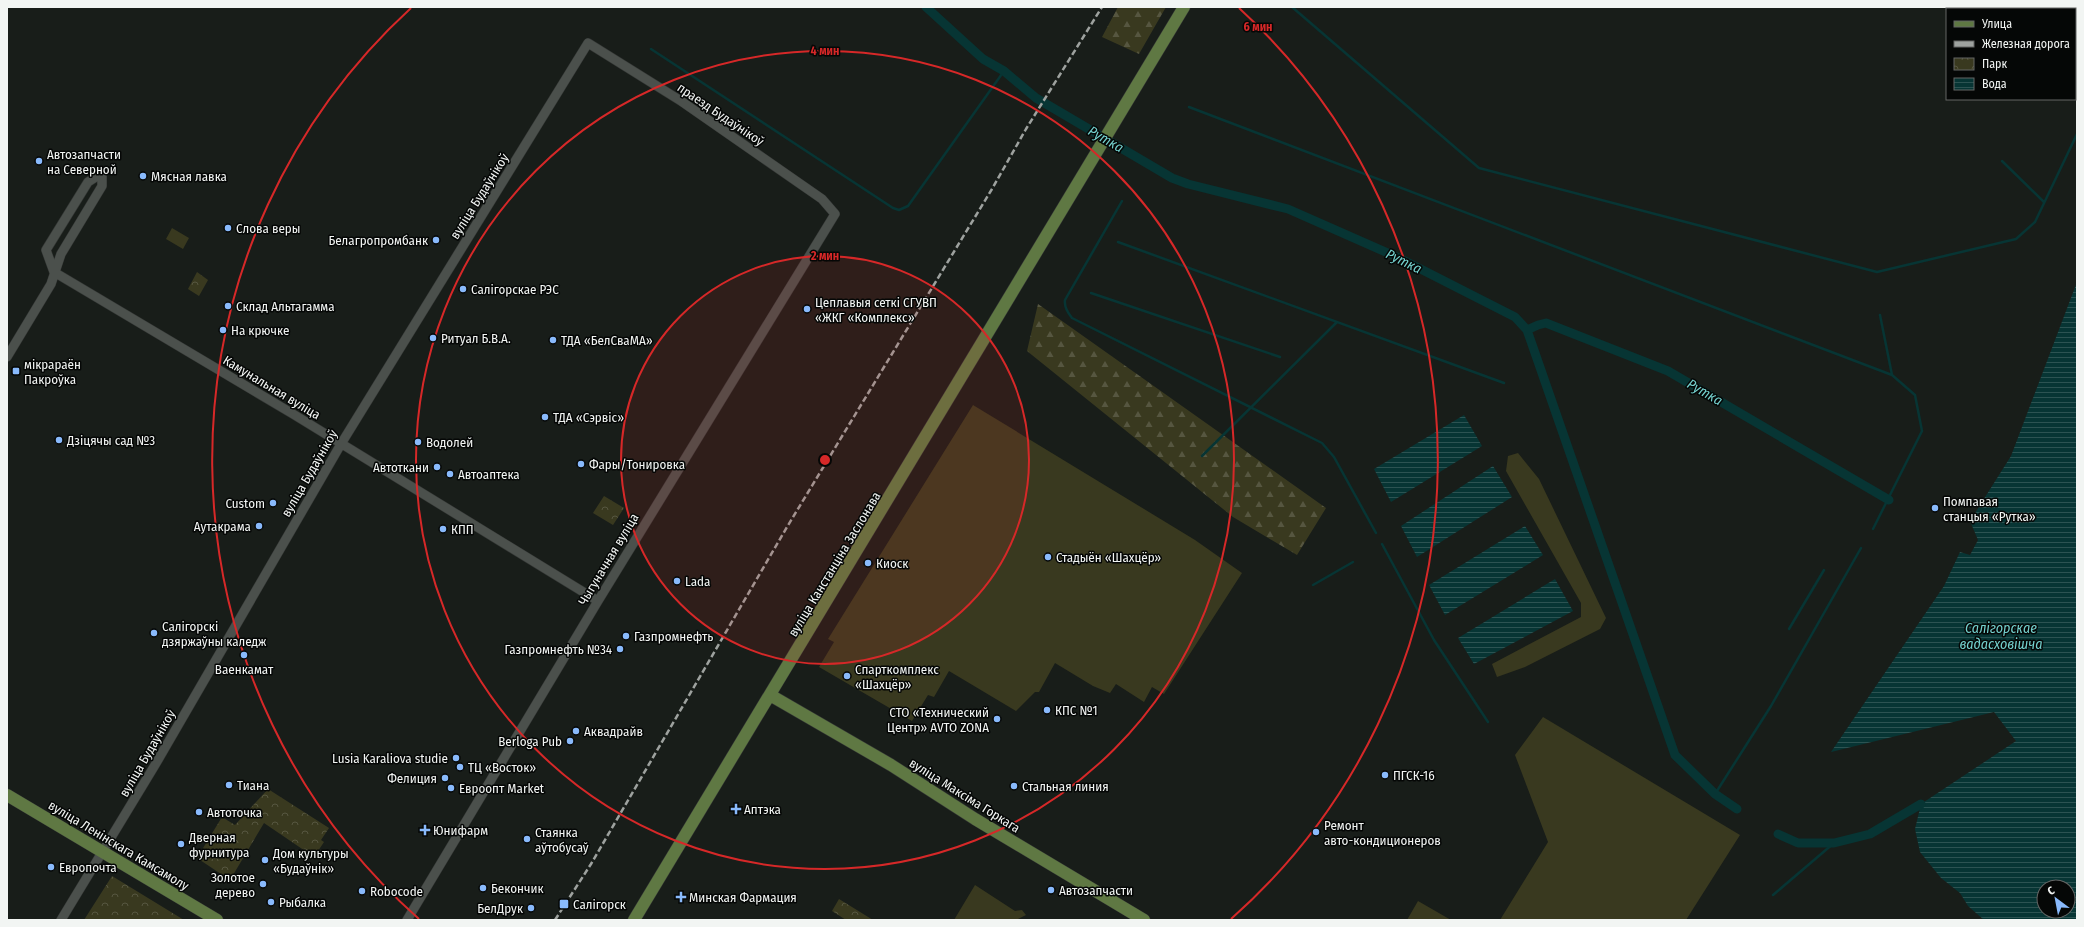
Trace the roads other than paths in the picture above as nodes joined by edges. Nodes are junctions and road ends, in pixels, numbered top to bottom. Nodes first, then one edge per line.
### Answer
1 (1184, 7) edge
2 (588, 43) joint
3 (835, 214) joint
4 (54, 272) junction
5 (7, 357) edge
6 (341, 444) junction
7 (598, 601) junction
8 (770, 694) junction
9 (7, 795) edge
10 (103, 852) junction
11 (61, 920) edge
12 (217, 920) edge
13 (407, 920) edge
14 (634, 920) edge
15 (1144, 920) edge

1 - 8 main road, вуліца Канстанціна Заслонава
2 - 3 street, праезд Будаўнікоў
2 - 6 street, вуліца Будаўнікоў
3 - 7 street, Чыгуначная вуліца
4 - 4 street
4 - 5 street
4 - 6 street, Камунальная вуліца
6 - 7 street, Камунальная вуліца
6 - 10 street, вуліца Будаўнікоў
7 - 13 street, Чыгуначная вуліца
8 - 14 main road, вуліца Канстанціна Заслонава
8 - 15 main road, вуліца Максіма Горкага
9 - 10 main road, вуліца Ленінскага Камсамолу
10 - 11 street, вуліца Будаўнікоў
10 - 12 main road, вуліца Ленінскага Камсамолу

